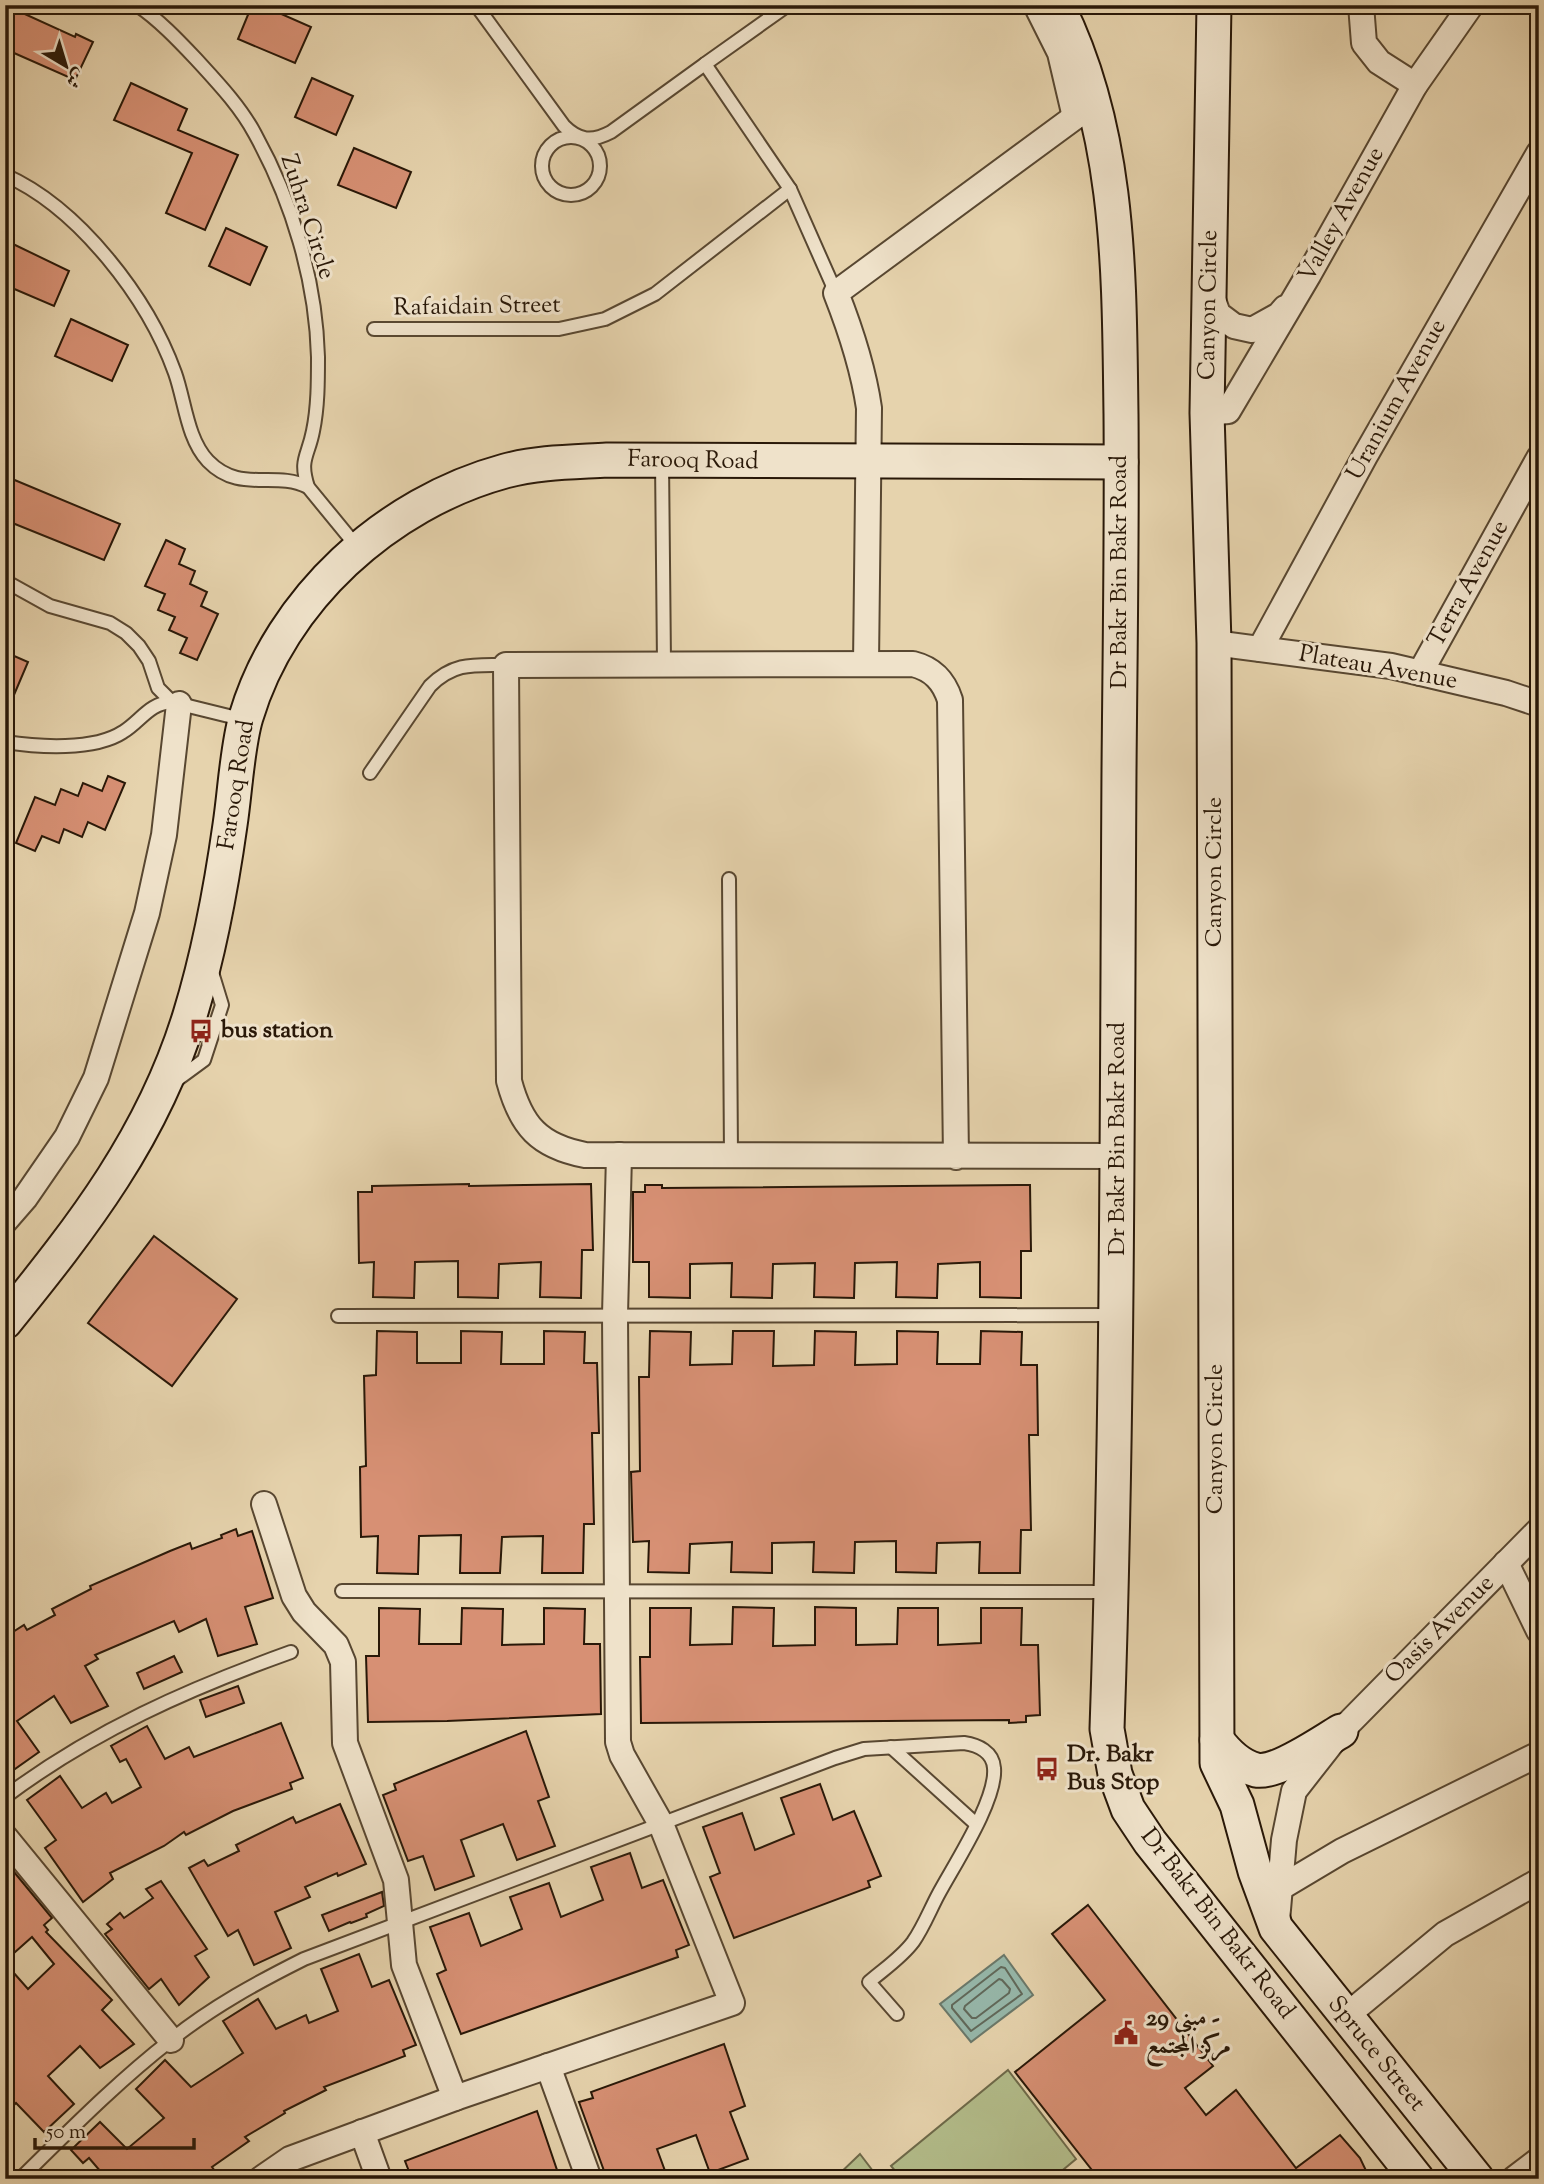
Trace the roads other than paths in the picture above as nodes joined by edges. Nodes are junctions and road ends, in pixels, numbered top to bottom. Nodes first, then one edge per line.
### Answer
1 (137, 5) edge
2 (476, 5) edge
3 (788, 5) edge
4 (1036, 5) edge
5 (1057, 5) edge
6 (1214, 5) edge
7 (1362, 5) edge
8 (1471, 5) edge
9 (705, 64) junction
10 (1415, 85) junction
11 (1084, 110) junction
12 (580, 138) junction
13 (1539, 153) edge
14 (5, 175) edge
15 (790, 189) junction
16 (1209, 290) junction
17 (836, 293) junction
18 (1297, 294) junction
19 (374, 329) dead end
20 (1208, 413) junction
21 (1539, 458) edge
22 (662, 461) junction
23 (1121, 461) junction
24 (869, 462) junction
25 (308, 487) junction
26 (358, 548) junction
27 (5, 581) edge
28 (1214, 643) junction
29 (1260, 649) junction
30 (664, 663) junction
31 (506, 664) junction
32 (866, 664) junction
33 (1420, 673) junction
34 (176, 703) junction
35 (1539, 704) edge
36 (245, 720) junction
37 (5, 742) edge
38 (370, 773) dead end
39 (729, 879) dead end
40 (619, 1155) junction
41 (731, 1155) junction
42 (1117, 1156) junction
43 (956, 1157) junction
44 (5, 1221) edge
45 (615, 1315) junction
46 (1118, 1315) junction
47 (338, 1316) dead end
48 (5, 1322) edge
49 (264, 1504) dead end
50 (1539, 1530) edge
51 (1506, 1563) junction
52 (342, 1591) dead end
53 (616, 1592) junction
54 (1112, 1592) junction
55 (1539, 1631) edge
56 (291, 1652) dead end
57 (1341, 1731) junction
58 (1217, 1740) junction
59 (891, 1747) junction
60 (1539, 1754) edge
61 (1284, 1765) junction
62 (5, 1797) edge
63 (1234, 1798) junction
64 (662, 1824) junction
65 (976, 1824) junction
66 (5, 1838) edge
67 (1539, 1881) edge
68 (1280, 1888) junction
69 (400, 1922) junction
70 (1276, 1928) junction
71 (897, 2014) dead end
72 (1346, 2016) junction
73 (171, 2040) junction
74 (548, 2066) junction
75 (454, 2098) junction
76 (362, 2132) junction
77 (1539, 2160) edge
78 (20, 2179) edge
79 (261, 2179) edge
80 (379, 2179) edge
81 (589, 2179) edge
82 (1417, 2179) edge
83 (1477, 2179) edge
84 (1514, 2179) edge

1 - 25 lane, Zuhra Circle
2 - 12 lane
3 - 9 lane
4 - 11 street
5 - 11 street, Dr Bakr Bin Bakr Road
6 - 16 street, Canyon Circle
7 - 10 street
8 - 10 street, Valley Avenue
9 - 12 lane
9 - 15 lane
10 - 18 street, Valley Avenue
11 - 17 street
11 - 23 street, Dr Bakr Bin Bakr Road
12 - 12 lane
13 - 29 street, Uranium Avenue
14 - 25 lane
15 - 17 lane
15 - 19 lane, Rafaidain Street
16 - 18 street
16 - 20 street, Canyon Circle
17 - 24 street
18 - 20 street, Valley Avenue
20 - 28 street, Canyon Circle
21 - 33 street, Terra Avenue
22 - 24 street, Farooq Road
22 - 26 street, Farooq Road
22 - 30 lane
23 - 24 street, Farooq Road
23 - 42 street, Dr Bakr Bin Bakr Road
24 - 32 street
25 - 26 lane
26 - 36 street, Farooq Road
27 - 34 lane
28 - 29 street, Plateau Avenue
28 - 58 street, Canyon Circle
29 - 33 street, Plateau Avenue
30 - 31 street
30 - 32 street
31 - 38 lane
31 - 40 street
32 - 43 street
33 - 35 street, Plateau Avenue
34 - 36 lane
34 - 37 lane
34 - 44 street
36 - 48 street, Farooq Road
39 - 41 lane
40 - 41 street
40 - 45 street
41 - 43 street
42 - 43 street
42 - 46 street, Dr Bakr Bin Bakr Road
45 - 46 lane
45 - 47 lane
45 - 53 street
46 - 54 street, Dr Bakr Bin Bakr Road
49 - 69 street
50 - 51 street, Oasis Avenue
51 - 55 street
51 - 57 street, Oasis Avenue
52 - 53 lane
53 - 54 lane
53 - 64 street
54 - 82 street, Dr Bakr Bin Bakr Road
56 - 62 lane
57 - 61 street, Oasis Avenue
57 - 68 street, Oasis Avenue
58 - 61 street, Oasis Avenue
58 - 63 street, Canyon Circle
59 - 64 lane
59 - 65 lane
59 - 65 lane
60 - 68 street
61 - 63 street
63 - 70 street, Spruce Street
64 - 69 lane
64 - 74 street
65 - 71 lane
66 - 73 street
67 - 72 street
68 - 70 street, Oasis Avenue
69 - 73 lane
69 - 75 street
70 - 72 street, Spruce Street
72 - 83 street, Spruce Street
73 - 78 lane
74 - 75 street
74 - 81 street
75 - 76 street
76 - 79 street
76 - 80 street
77 - 84 street

